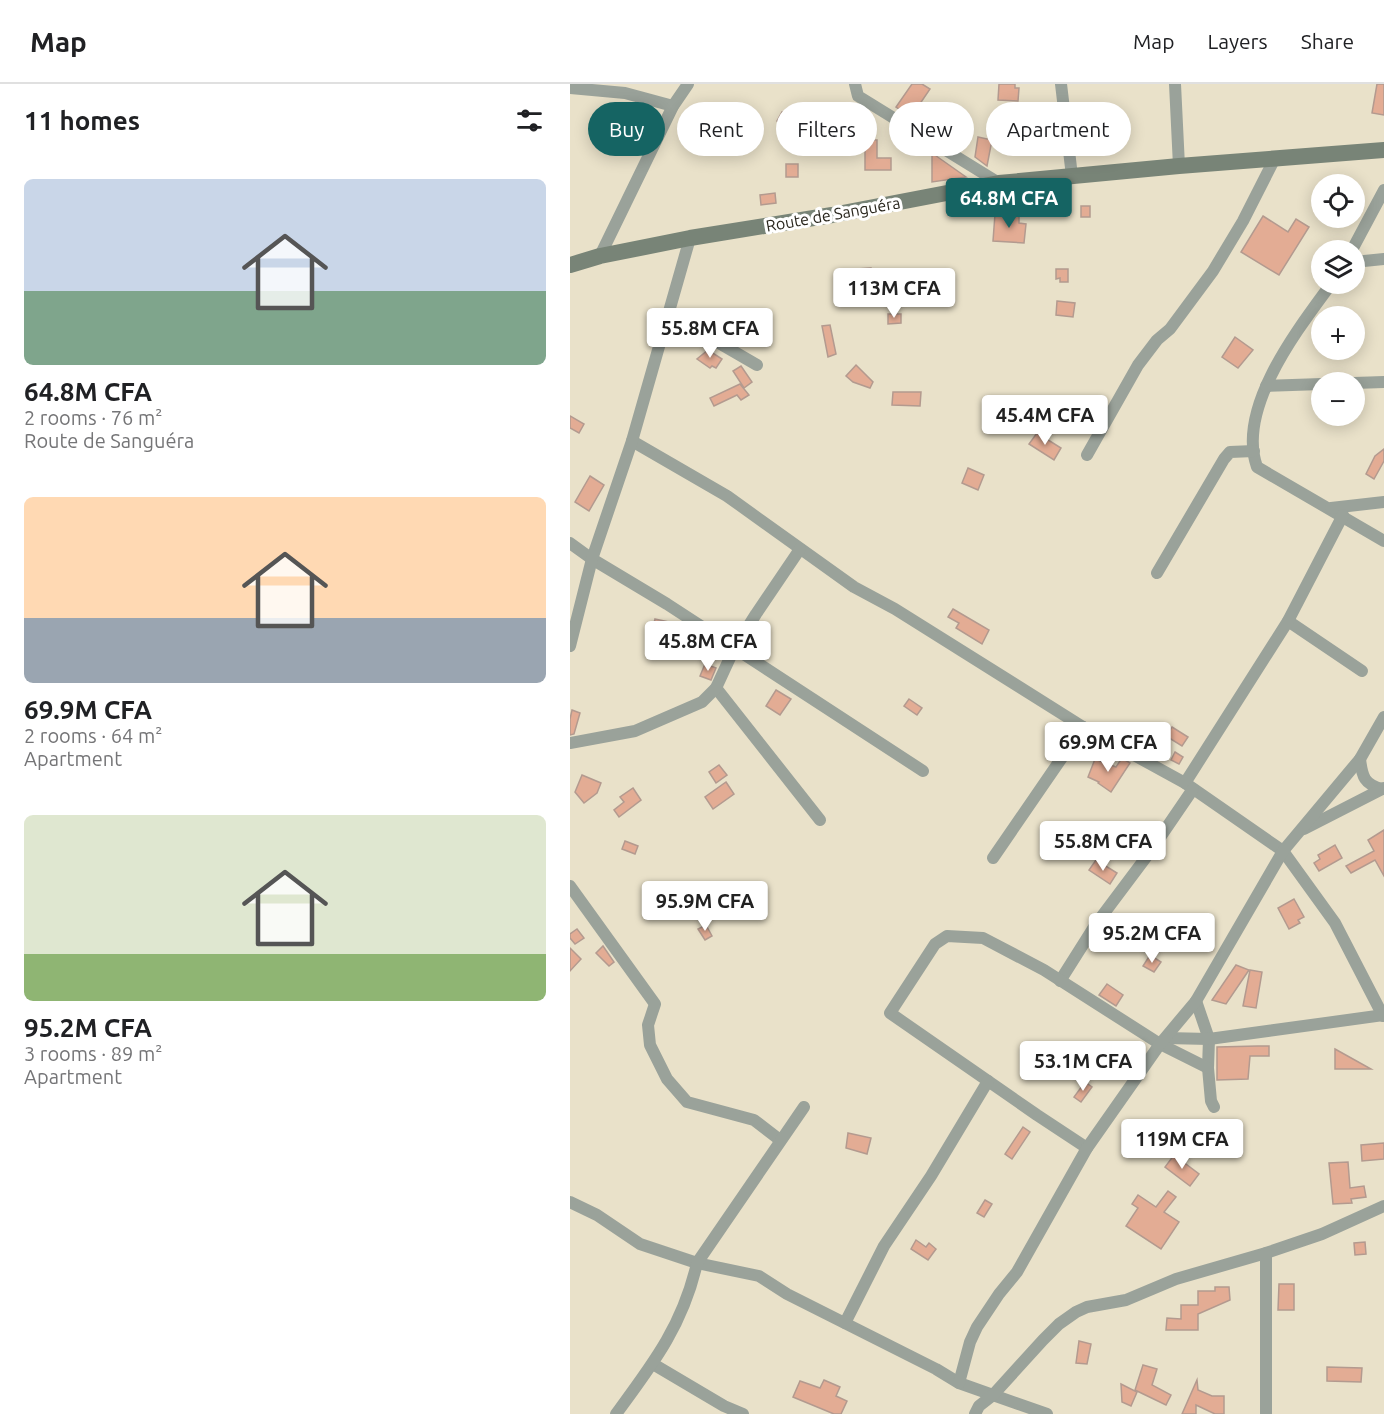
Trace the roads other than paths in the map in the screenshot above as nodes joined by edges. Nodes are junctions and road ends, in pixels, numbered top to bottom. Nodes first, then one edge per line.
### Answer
1 (688, 84) edge
2 (855, 84) edge
3 (1061, 84) edge
4 (1175, 84) edge
5 (570, 88) edge
6 (673, 106) junction
7 (1384, 150) edge
8 (1275, 158) junction
9 (1179, 166) junction
10 (1072, 176) junction
11 (999, 183) junction
12 (1384, 190) edge
13 (690, 238) junction
14 (1357, 240) edge
15 (600, 256) junction
16 (1384, 259) edge
17 (1365, 261) edge
18 (570, 265) edge
19 (1324, 294) edge
20 (669, 314) junction
21 (757, 365) dead end
22 (1384, 382) edge
23 (1365, 383) edge
24 (1311, 384) edge
25 (1266, 386) junction
26 (632, 441) junction
27 (1254, 451) junction
28 (1087, 455) dead end
29 (1384, 502) edge
30 (1330, 508) junction
31 (1343, 515) junction
32 (1384, 541) edge
33 (570, 543) edge
34 (800, 549) junction
35 (592, 559) junction
36 (1157, 573) dead end
37 (1288, 621) junction
38 (570, 646) edge
39 (734, 650) junction
40 (1362, 671) dead end
41 (716, 688) junction
42 (1384, 717) edge
43 (1083, 728) junction
44 (570, 743) edge
45 (1360, 759) junction
46 (923, 771) dead end
47 (1189, 786) junction
48 (1384, 789) edge
49 (820, 820) dead end
50 (1300, 830) junction
51 (1283, 851) junction
52 (993, 858) dead end
53 (570, 886) edge
54 (1060, 981) junction
55 (1196, 1001) junction
56 (1384, 1016) edge
57 (1209, 1039) junction
58 (1163, 1041) junction
59 (1208, 1068) junction
60 (988, 1081) junction
61 (804, 1107) dead end
62 (1214, 1107) dead end
63 (780, 1140) junction
64 (1087, 1148) junction
65 (570, 1202) edge
66 (1384, 1206) edge
67 (1266, 1253) junction
68 (697, 1263) junction
69 (845, 1323) junction
70 (653, 1364) junction
71 (959, 1383) junction
72 (993, 1395) junction
73 (616, 1414) edge
74 (743, 1414) edge
75 (975, 1414) edge
76 (1047, 1414) edge
77 (1266, 1414) edge

1 - 6 street
2 - 11 street
3 - 10 street
4 - 9 street
5 - 6 street
6 - 15 street
7 - 8 street, Route de Sanguéra
8 - 9 street, Route de Sanguéra
8 - 28 street
9 - 10 street, Route de Sanguéra
10 - 11 street, Route de Sanguéra
11 - 13 street, Route de Sanguéra
12 - 14 street
13 - 15 street, Route de Sanguéra
13 - 20 street
15 - 18 street, Route de Sanguéra
16 - 17 street
19 - 25 street
20 - 21 street
20 - 26 street
22 - 23 street
24 - 25 street
25 - 27 street
26 - 34 street
26 - 35 street
27 - 30 street
27 - 36 street
29 - 30 street
30 - 31 street
31 - 32 street
31 - 37 street
33 - 35 street
34 - 39 street
34 - 43 street
35 - 38 street
35 - 39 street
37 - 40 street
37 - 47 street
39 - 41 street
39 - 46 street
41 - 44 street
41 - 49 street
42 - 45 street
43 - 47 street
43 - 52 street
45 - 48 street
45 - 50 street
47 - 51 street
47 - 54 street
48 - 50 street
50 - 51 street
51 - 55 street
51 - 56 street
53 - 63 street
54 - 58 street
54 - 60 street
55 - 57 street
55 - 58 street
56 - 57 street
57 - 58 street
57 - 59 street
58 - 59 street
58 - 64 street
59 - 62 street
60 - 64 street
60 - 69 street
61 - 63 street
63 - 68 street
64 - 71 street
65 - 68 street
66 - 67 street
67 - 72 street
67 - 77 street
68 - 69 street
68 - 70 street
69 - 71 street
70 - 73 street
70 - 74 street
71 - 72 street
72 - 75 street
72 - 76 street

